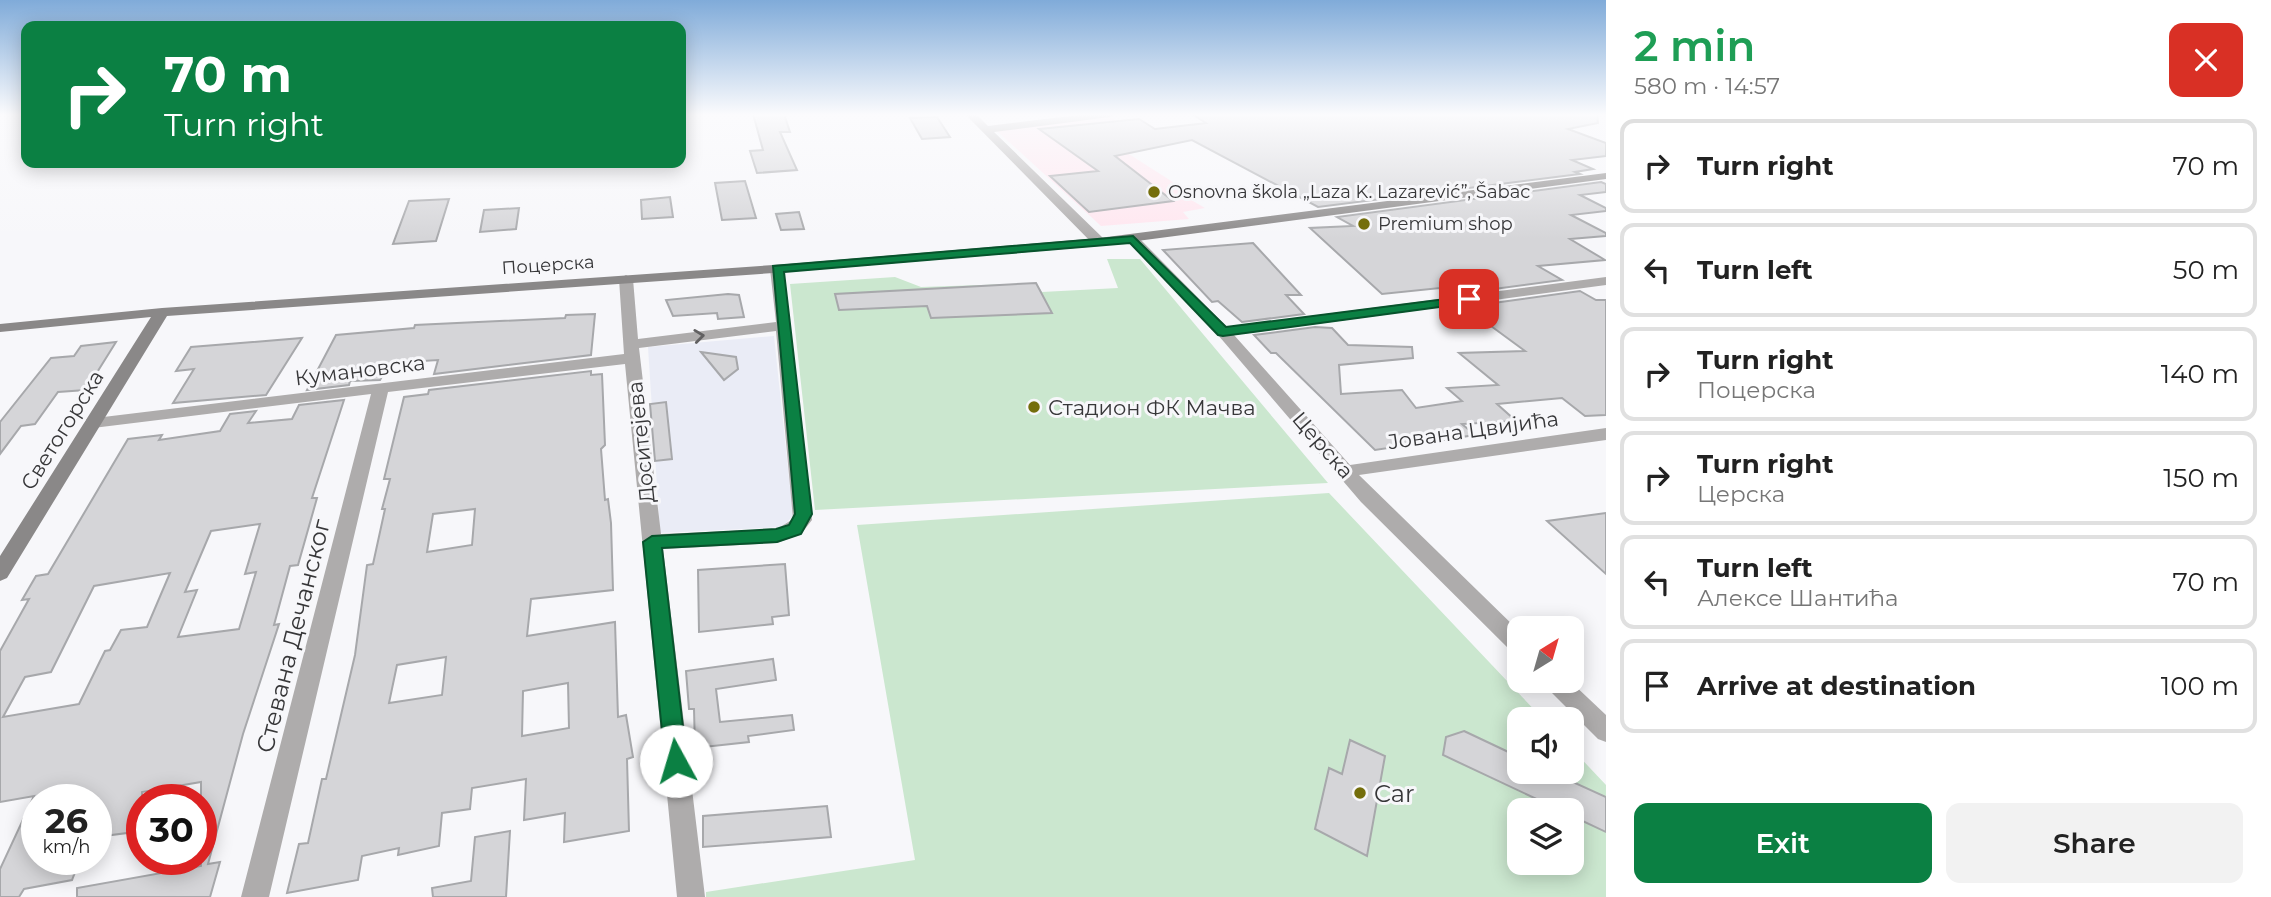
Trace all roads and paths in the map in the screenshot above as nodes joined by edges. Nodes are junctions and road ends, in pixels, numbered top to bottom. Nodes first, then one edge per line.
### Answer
1 (1011, 156) edge
2 (1606, 176) edge
3 (1133, 239) junction
4 (1099, 242) junction
5 (778, 269) junction
6 (626, 279) junction
7 (1606, 281) edge
8 (162, 312) junction
9 (783, 326) junction
10 (0, 328) edge
11 (1223, 332) junction
12 (632, 351) junction
13 (382, 388) junction
14 (93, 423) junction
15 (1606, 434) edge
16 (1347, 471) junction
17 (652, 542) junction
18 (0, 573) edge
19 (1507, 633) edge
20 (1567, 693) edge
21 (1606, 731) edge
22 (255, 897) edge
23 (691, 897) edge

1 - 4 street
2 - 3 main road, Поцерска
3 - 4 main road, Поцерска
3 - 11 street, Церска
4 - 5 main road, Поцерска
5 - 6 main road, Поцерска
5 - 9 street
6 - 8 main road, Поцерска
6 - 12 street, Доситејева
7 - 11 street
8 - 10 main road, Поцерска
8 - 14 main road, Светогорска
12 -> 9 street, Кумановска
9 - 17 street
11 - 16 street, Церска
12 - 13 street, Кумановска
12 - 17 street, Доситејева
13 - 14 street, Кумановска
13 - 22 street, Стевана Дечанског
14 - 18 main road, Светогорска
15 - 16 street, Јована Цвијића
16 - 19 street, Церска
17 - 23 street, Доситејева
20 - 21 street

